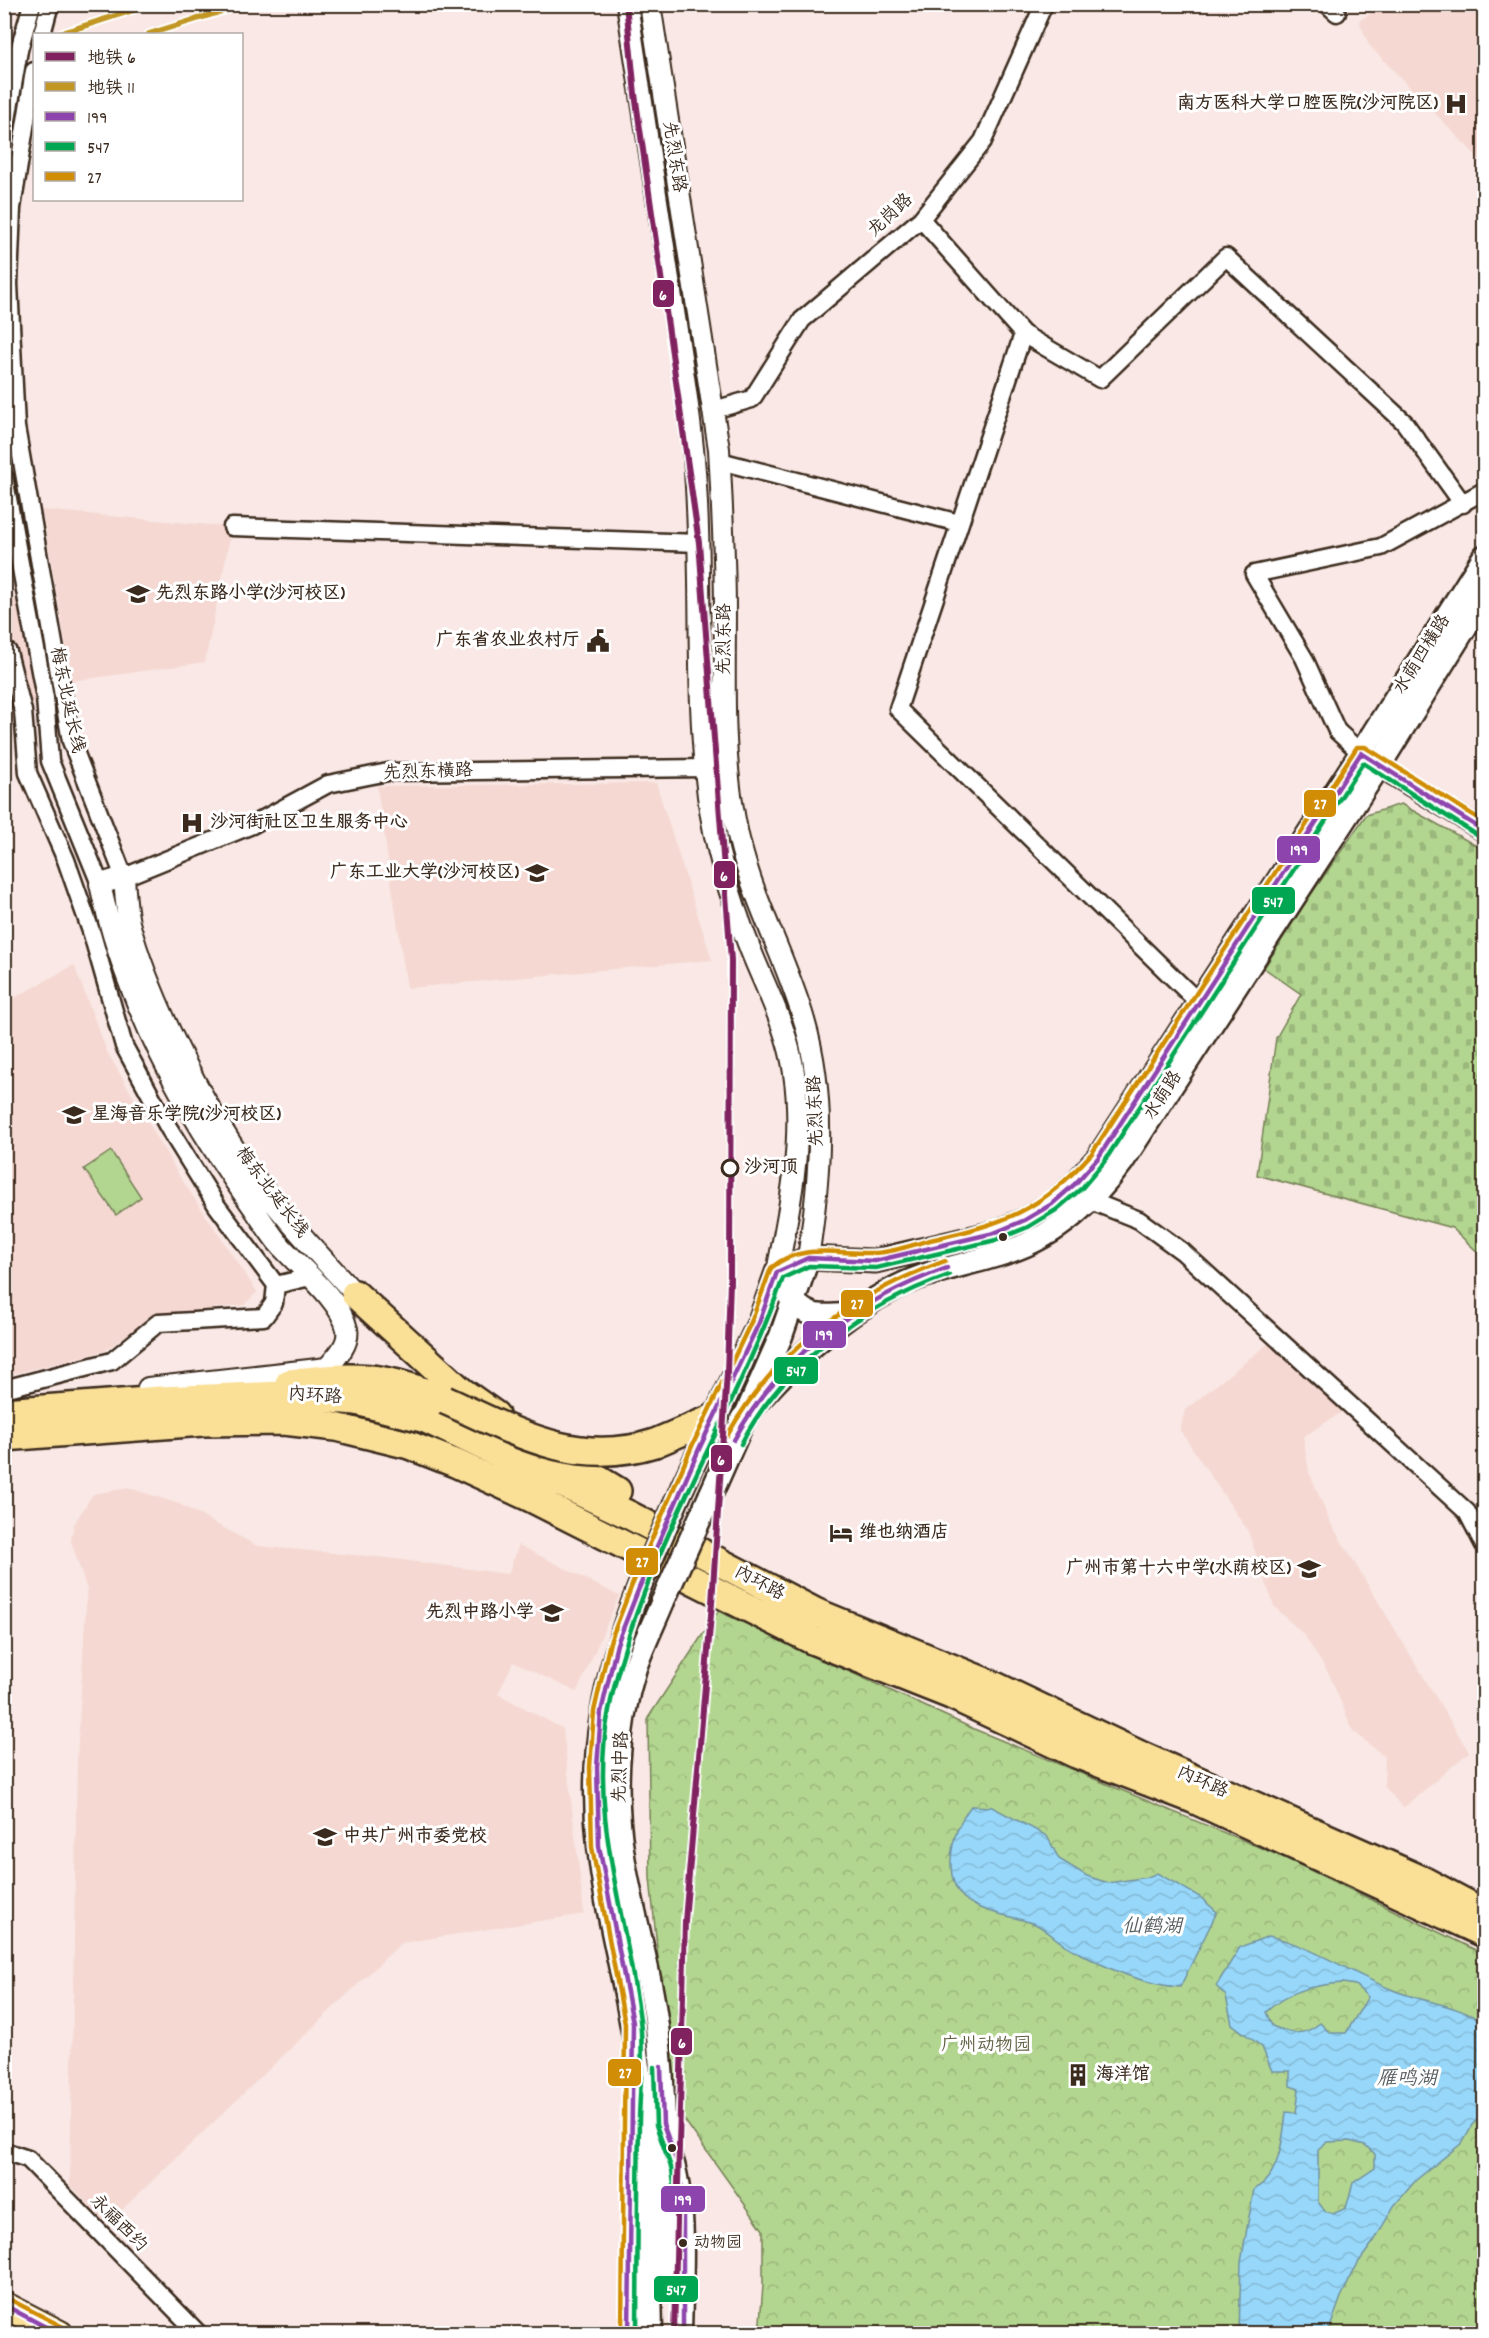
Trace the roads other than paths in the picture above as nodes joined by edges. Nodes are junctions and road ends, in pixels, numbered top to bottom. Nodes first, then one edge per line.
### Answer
1 (32, 4) edge
2 (50, 4) edge
3 (627, 4) edge
4 (650, 4) edge
5 (1044, 4) edge
6 (42, 33) edge
7 (33, 76) edge
8 (4, 138) edge
9 (10, 190) edge
10 (921, 219) junction
11 (1023, 334) junction
12 (714, 410) junction
13 (720, 461) junction
14 (4, 477) edge
15 (1485, 491) edge
16 (1463, 504) junction
17 (724, 515) junction
18 (698, 518) junction
19 (959, 523) junction
20 (232, 527) dead end
21 (699, 543) junction
22 (1485, 557) edge
23 (1485, 597) edge
24 (46, 600) junction
25 (27, 605) junction
26 (8, 652) dead end
27 (1370, 760) junction
28 (50, 761) junction
29 (706, 768) junction
30 (28, 773) junction
31 (1485, 831) edge
32 (124, 877) junction
33 (100, 884) junction
34 (1198, 1002) junction
35 (1091, 1201) junction
36 (808, 1258) junction
37 (777, 1272) junction
38 (310, 1277) junction
39 (276, 1285) junction
40 (355, 1294) joint
41 (793, 1303) junction
42 (855, 1314) junction
43 (4, 1389) edge
44 (160, 1400) junction
45 (4, 1402) edge
46 (4, 1412) edge
47 (714, 1418) junction
48 (742, 1419) junction
49 (4, 1437) edge
50 (710, 1496) joint
51 (1485, 1545) edge
52 (875, 1635) junction
53 (608, 1805) junction
54 (1485, 1913) edge
55 (1485, 1933) edge
56 (633, 2023) junction
57 (663, 2124) junction
58 (4, 2151) edge
59 (4, 2305) edge
60 (4, 2323) edge
61 (25, 2334) edge
62 (60, 2334) edge
63 (199, 2334) edge
64 (629, 2334) edge
65 (651, 2334) edge
66 (665, 2334) edge
67 (683, 2334) edge

1 - 8 street
2 - 6 street
3 - 18 street, 先烈东路
4 - 12 street, 先烈东路
5 - 10 street, 龙岗路
7 - 9 street, 梅东北延长线
9 - 24 street, 梅东北延长线
10 - 11 street
10 - 12 street, 龙岗路
11 - 16 street
11 - 19 street
12 - 13 street, 先烈东路
13 - 17 street, 先烈东路
13 - 19 street
14 - 25 street, 梅东北延长线
15 - 16 street
16 - 27 street
17 - 18 street
17 - 36 street, 先烈东路
18 - 21 street, 先烈东路
19 - 34 street
20 - 21 street
21 - 29 street, 先烈东路
22 - 27 main road, 水荫四横路
23 - 27 main road, 水荫四横路
24 - 25 street
24 - 32 street, 梅东北延长线
25 - 28 street, 梅东北延长线
26 - 30 street
27 - 31 street
27 - 34 main road, 水荫路
27 - 35 main road, 水荫路
28 - 30 street
28 - 33 street, 梅东北延长线
29 - 32 street, 先烈东横路
29 - 37 street, 先烈东路
30 - 39 street
32 - 33 street, 先烈东横路
32 - 40 street, 梅东北延长线
33 - 38 street, 梅东北延长线
34 - 36 main road, 水荫路
35 - 42 main road, 水荫路
35 - 51 street
36 - 37 main road, 水荫路
36 - 41 main road, 先烈东路
37 - 41 main road
37 - 47 main road, 先烈东路
38 - 39 street
38 - 45 street, 梅东北延长线
39 - 43 street
40 - 52 highway
41 - 42 main road
41 - 48 main road, 先烈东路
42 - 48 main road, 水荫路
44 - 46 highway, 内环路
44 - 47 highway, bridge
44 - 52 highway, 内环路
47 - 53 main road, 先烈东路, bridge
48 - 50 main road, 先烈东路
49 - 55 highway, 内环路
50 - 53 main road, 先烈中路, bridge
52 - 54 highway, 内环路
53 - 56 main road
53 - 57 main road, 先烈中路
56 - 64 street
56 - 65 main road
57 - 66 main road, 先烈中路
57 - 67 street
58 - 63 street, 永福西约
59 - 62 main road
60 - 61 main road

